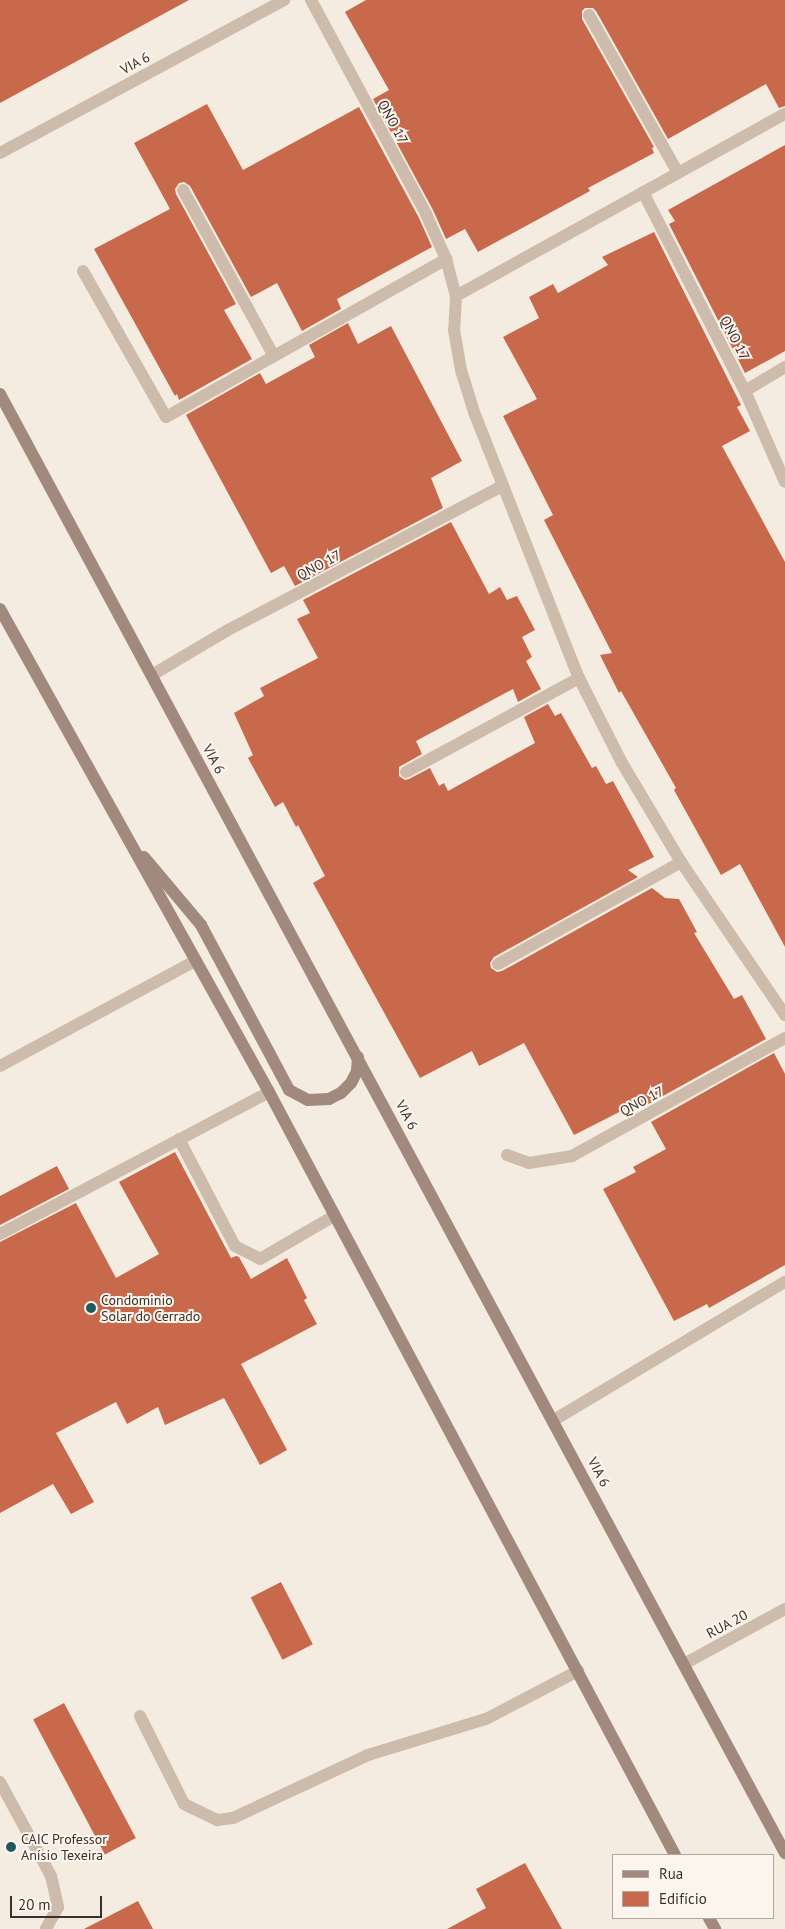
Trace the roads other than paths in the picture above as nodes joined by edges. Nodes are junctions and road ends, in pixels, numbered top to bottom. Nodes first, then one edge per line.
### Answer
1 (284, 0) edge
2 (311, 0) edge
3 (588, 15) dead end
4 (785, 114) edge
5 (0, 153) edge
6 (678, 173) junction
7 (183, 190) dead end
8 (642, 192) junction
9 (446, 260) junction
10 (83, 271) dead end
11 (456, 296) junction
12 (274, 356) junction
13 (785, 367) edge
14 (745, 391) junction
15 (0, 394) edge
16 (785, 482) edge
17 (502, 486) junction
18 (0, 609) edge
19 (152, 675) junction
20 (579, 678) junction
21 (406, 772) dead end
22 (123, 832) junction
23 (681, 862) junction
24 (195, 960) junction
25 (498, 964) dead end
26 (785, 1015) edge
27 (785, 1038) edge
28 (358, 1058) junction
29 (0, 1066) edge
30 (269, 1092) junction
31 (179, 1139) junction
32 (507, 1155) dead end
33 (334, 1216) junction
34 (0, 1234) edge
35 (785, 1282) edge
36 (554, 1420) junction
37 (785, 1610) edge
38 (684, 1664) junction
39 (578, 1671) junction
40 (140, 1716) dead end
41 (0, 1782) edge
42 (785, 1853) edge
43 (675, 1854) edge
44 (46, 1929) edge

1 - 5 street, VIA 6
2 - 9 street, QNO 17
3 - 6 street
4 - 6 street
6 - 8 street
7 - 12 street
8 - 11 street
8 - 14 street, QNO 17
9 - 11 street, QNO 17
9 - 12 street
10 - 12 street
11 - 17 street, QNO 17
13 - 14 street
14 - 16 street, QNO 17
15 - 19 main road, VIA 6
17 - 19 street, QNO 17
17 - 20 street, QNO 17
18 - 22 main road
19 - 28 main road, VIA 6
20 - 21 street
20 - 23 street, QNO 17
22 - 24 main road
22 - 28 main road
23 - 25 street
23 - 26 street, QNO 17
24 - 29 street
24 - 30 main road
27 - 32 street, QNO 17
28 - 36 main road, VIA 6
30 - 31 street
30 - 33 main road
31 - 33 street
31 - 34 street
33 - 39 main road
35 - 36 street
36 - 38 main road, VIA 6
37 - 38 street, RUA 20
38 - 42 main road, VIA 6
39 - 40 street
39 - 43 main road
41 - 44 street

